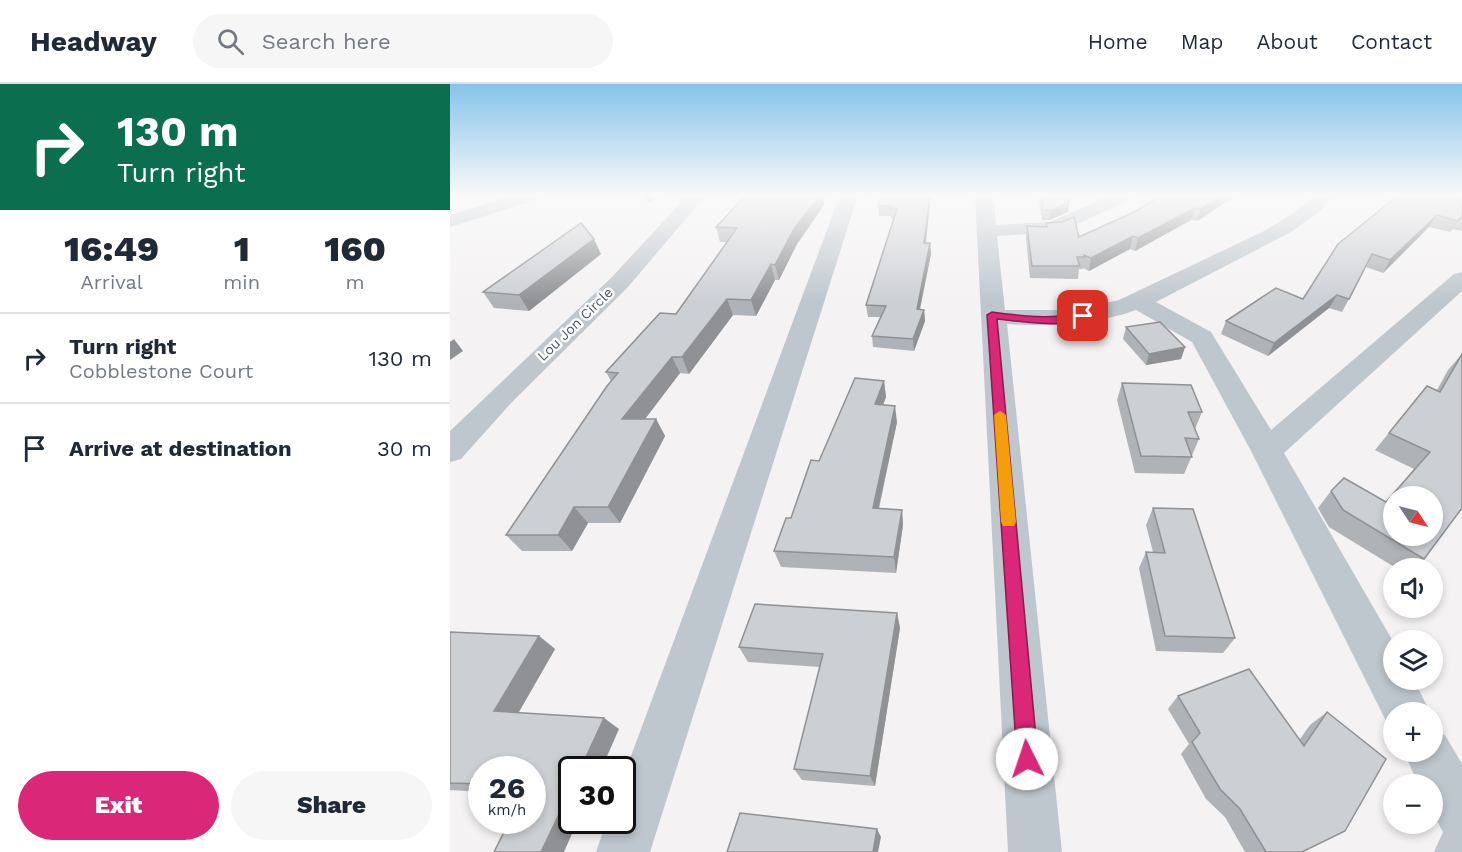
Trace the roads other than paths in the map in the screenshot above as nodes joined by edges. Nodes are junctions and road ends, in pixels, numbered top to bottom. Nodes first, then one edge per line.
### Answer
1 (665, 231) edge
2 (837, 231) edge
3 (986, 231) edge
4 (1276, 231) edge
5 (1462, 279) edge
6 (1137, 301) junction
7 (992, 315) junction
8 (450, 451) edge
9 (1267, 451) junction
10 (1402, 702) edge
11 (1433, 762) edge
12 (1462, 815) edge
13 (623, 852) edge
14 (1035, 852) edge

1 - 8 street, Lou Jon Circle
2 - 13 street
3 - 7 street
4 - 6 street
5 - 9 street
6 - 7 street
6 - 9 street
7 - 14 street
9 - 10 street
11 - 12 street

